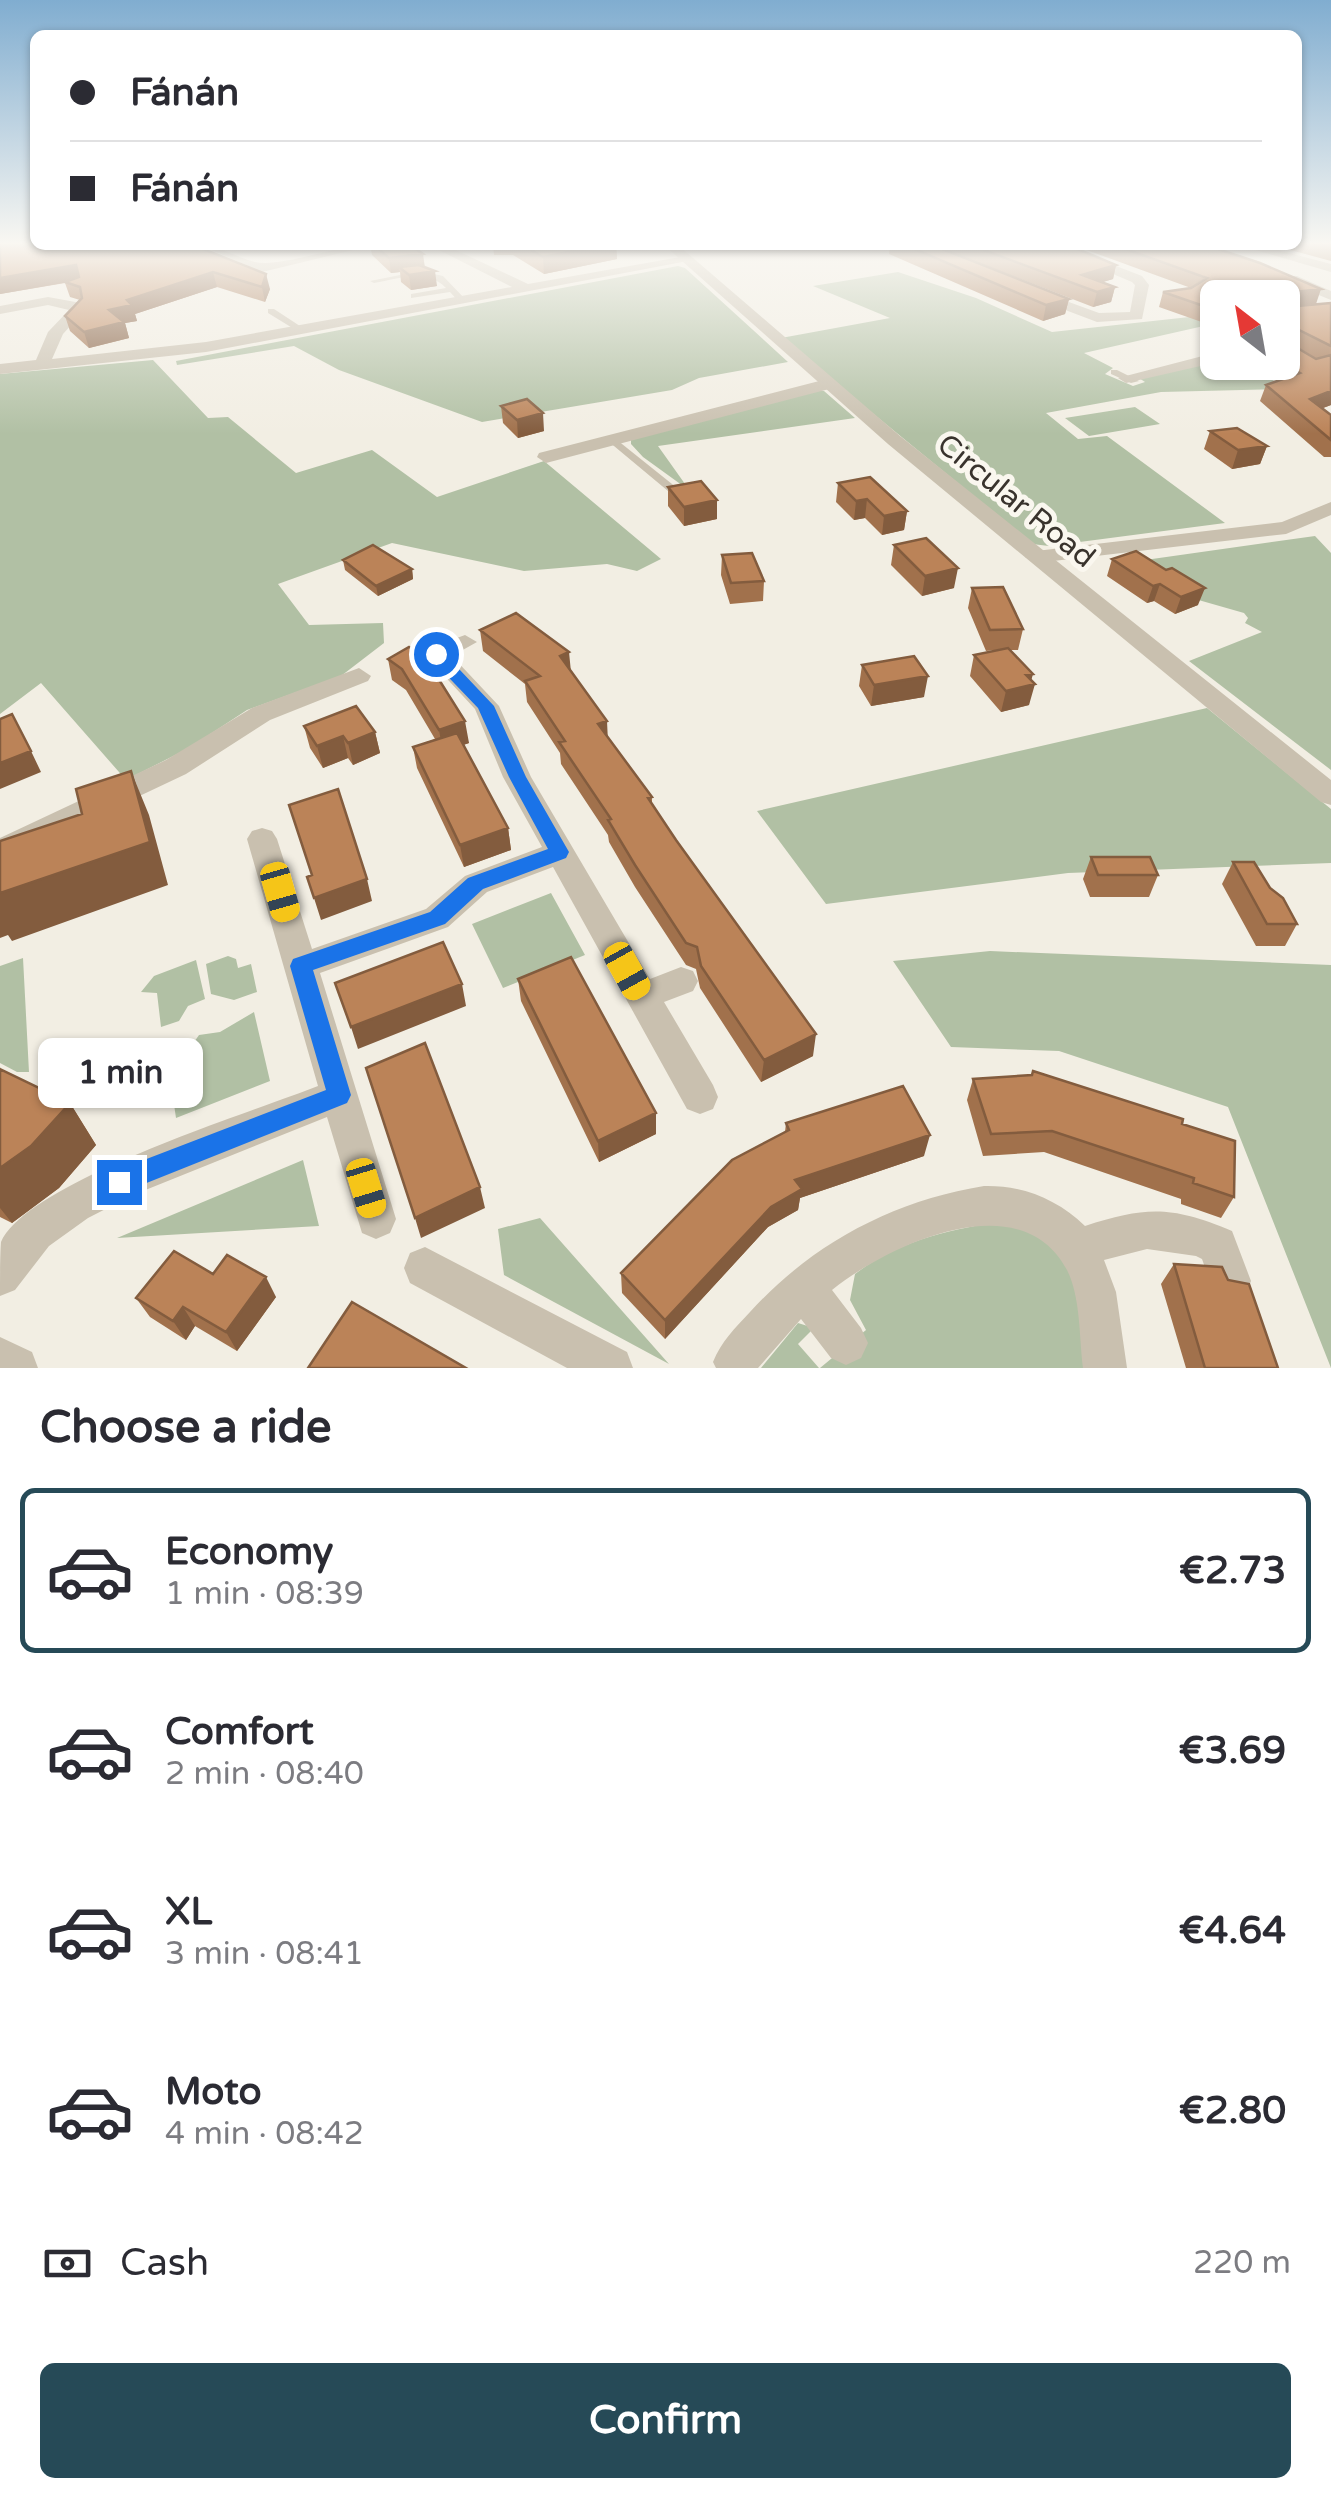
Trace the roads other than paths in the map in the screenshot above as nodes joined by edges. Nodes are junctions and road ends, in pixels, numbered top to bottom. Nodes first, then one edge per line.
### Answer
1 (75, 306) edge
2 (435, 306) edge
3 (739, 306) edge
4 (1065, 306) edge
5 (1141, 306) edge
6 (271, 311) dead end
7 (302, 330) junction
8 (1200, 362) edge
9 (42, 364) junction
10 (0, 368) edge
11 (1124, 377) dead end
12 (827, 384) junction
13 (612, 439) junction
14 (546, 457) dead end
15 (678, 494) edge
16 (1331, 508) edge
17 (1036, 556) junction
18 (465, 642) dead end
19 (359, 676) dead end
20 (1331, 795) edge
21 (262, 839) dead end
22 (0, 851) edge
23 (559, 852) junction
24 (301, 966) junction
25 (681, 981) dead end
26 (642, 996) junction
27 (339, 1095) junction
28 (700, 1097) dead end
29 (376, 1219) dead end
30 (1077, 1249) junction
31 (425, 1268) dead end
32 (0, 1275) edge
33 (1230, 1282) edge
34 (804, 1288) junction
35 (846, 1343) dead end
36 (0, 1359) edge
37 (735, 1362) dead end
38 (16, 1368) edge
39 (611, 1368) edge
40 (1105, 1368) edge

1 - 9 street
2 - 7 street
3 - 12 street, Circular Road
4 - 5 street
6 - 7 lane
7 - 9 street
8 - 11 street
9 - 10 street
12 - 13 street
12 - 17 street, Circular Road
13 - 14 street
13 - 15 lane
16 - 17 street
17 - 20 street, Circular Road
18 - 23 street
19 - 22 street
21 - 24 street
23 - 24 street
23 - 26 street
24 - 27 street
25 - 26 street
26 - 28 street
27 - 29 street
27 - 32 street
30 - 33 street
30 - 34 street
30 - 40 street
31 - 39 street
34 - 35 street
34 - 37 street
36 - 38 street

